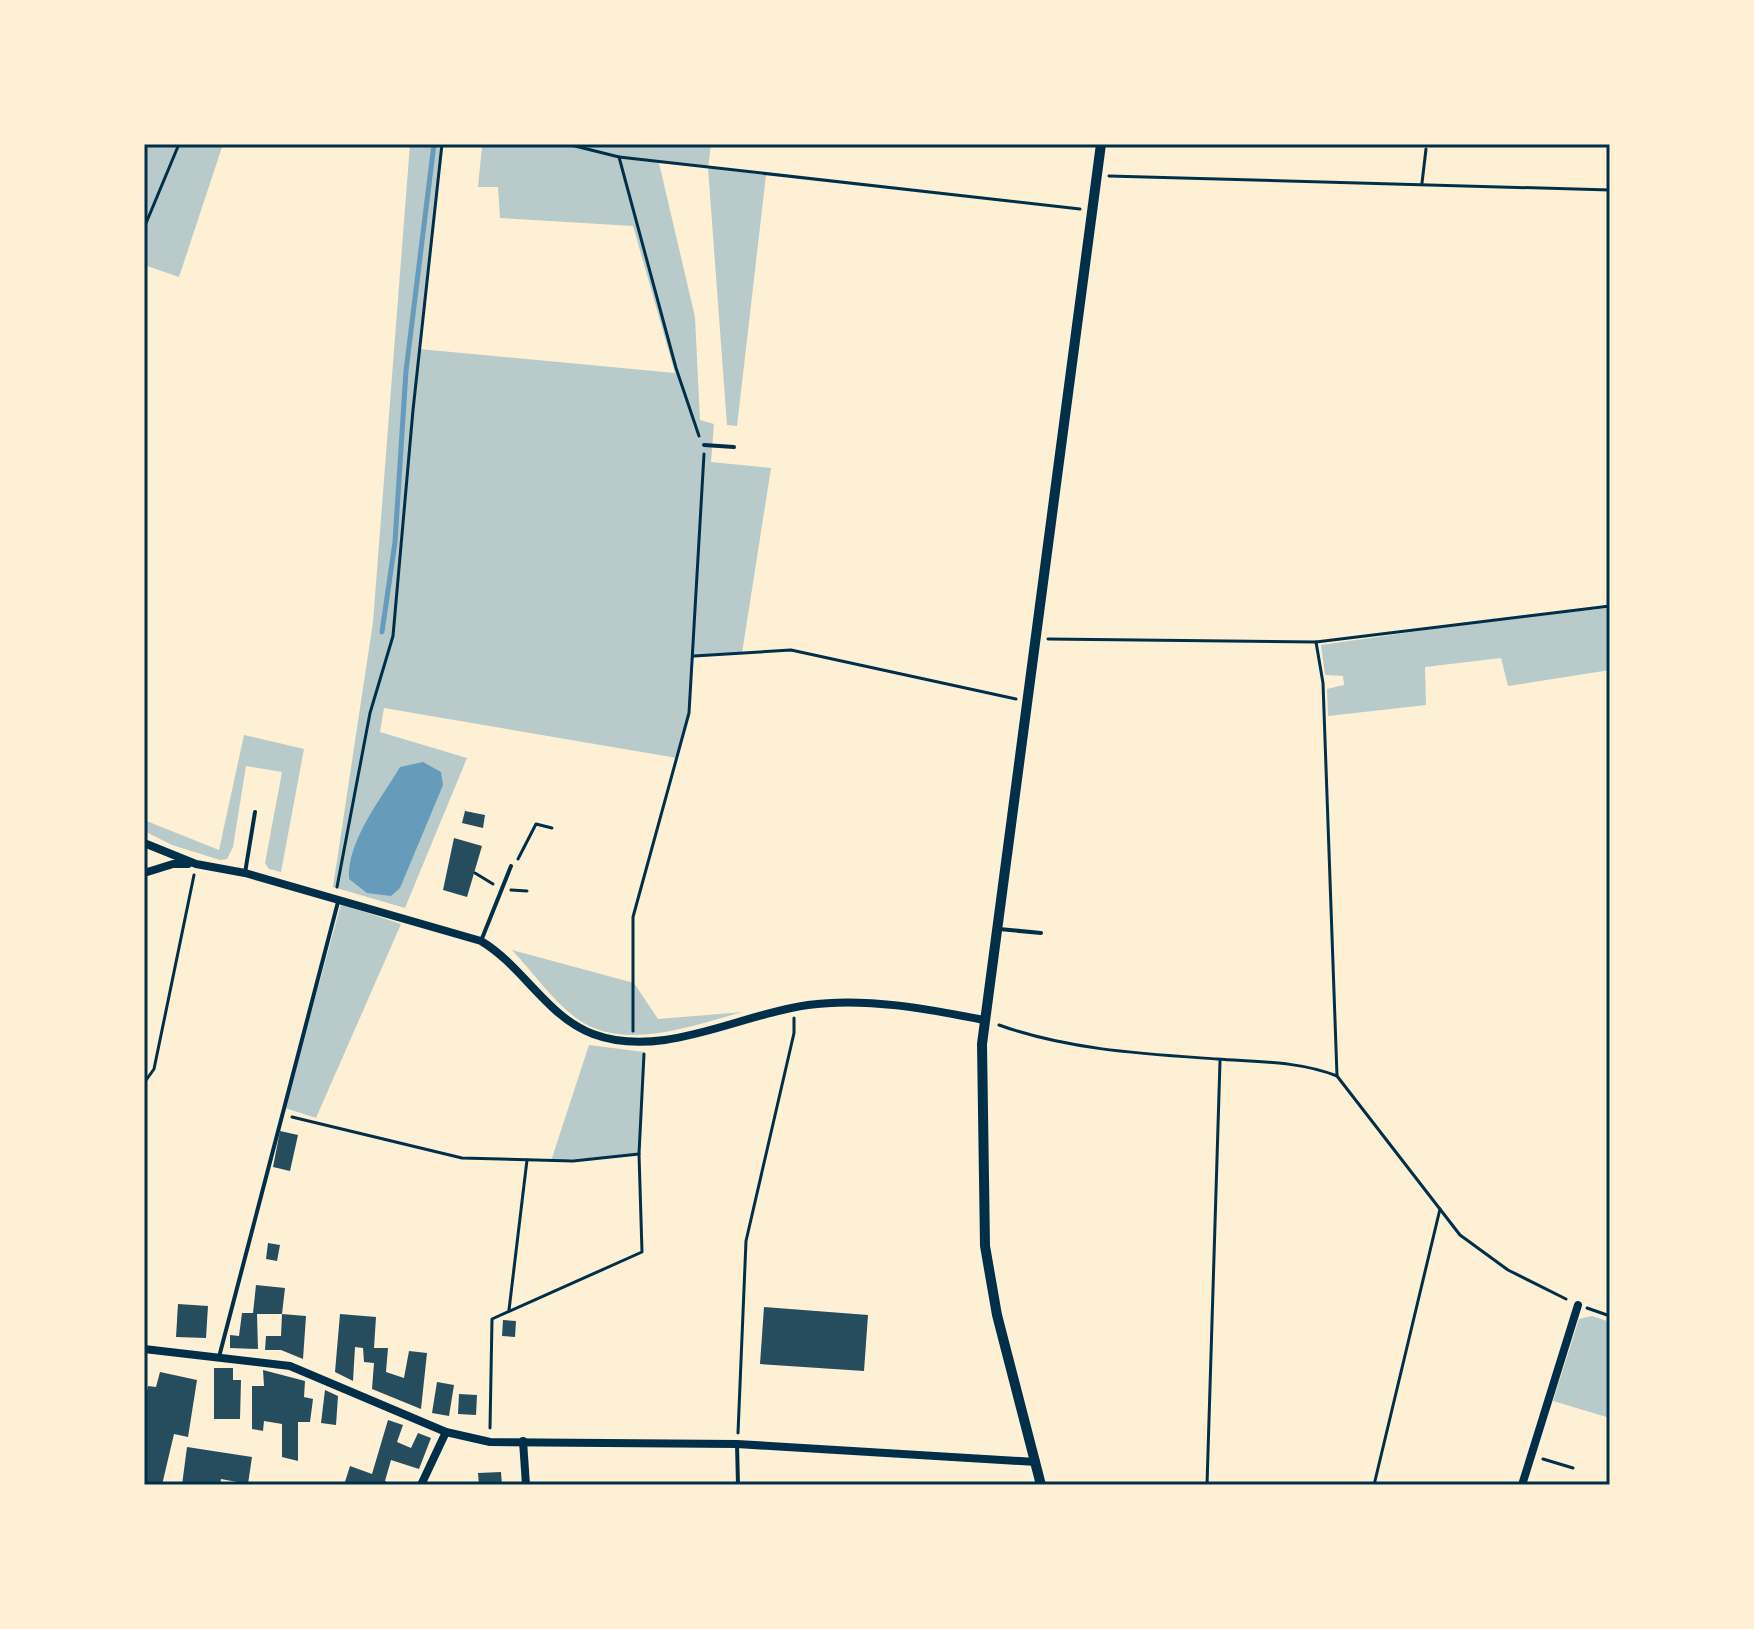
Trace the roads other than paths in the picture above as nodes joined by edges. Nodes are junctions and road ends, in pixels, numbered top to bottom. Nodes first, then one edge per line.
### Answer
1 (1101, 144) edge
2 (704, 445) road end
3 (734, 447) dead end
4 (255, 812) dead end
5 (144, 843) edge
6 (196, 864) junction
7 (511, 866) road end
8 (144, 873) edge
9 (245, 873) junction
10 (338, 899) junction
11 (999, 929) junction
12 (1041, 933) dead end
13 (481, 941) junction
14 (984, 1020) junction
15 (1578, 1305) road end
16 (144, 1349) edge
17 (219, 1358) junction
18 (446, 1432) junction
19 (523, 1441) junction
20 (737, 1444) junction
21 (1036, 1462) junction
22 (421, 1485) edge
23 (526, 1485) edge
24 (738, 1485) edge
25 (1041, 1485) edge
26 (1522, 1485) edge

1 - 11 street
2 - 3 lane
4 - 9 lane
5 - 6 street
6 - 8 street
6 - 9 street
7 - 13 lane
9 - 10 street
10 - 13 street
10 - 17 lane
11 - 12 lane
11 - 14 street
13 - 14 street
14 - 21 street
15 - 26 street
16 - 17 street
17 - 18 street
18 - 19 street
18 - 22 street
19 - 20 street
19 - 23 street
20 - 21 street
20 - 24 lane
21 - 25 street

